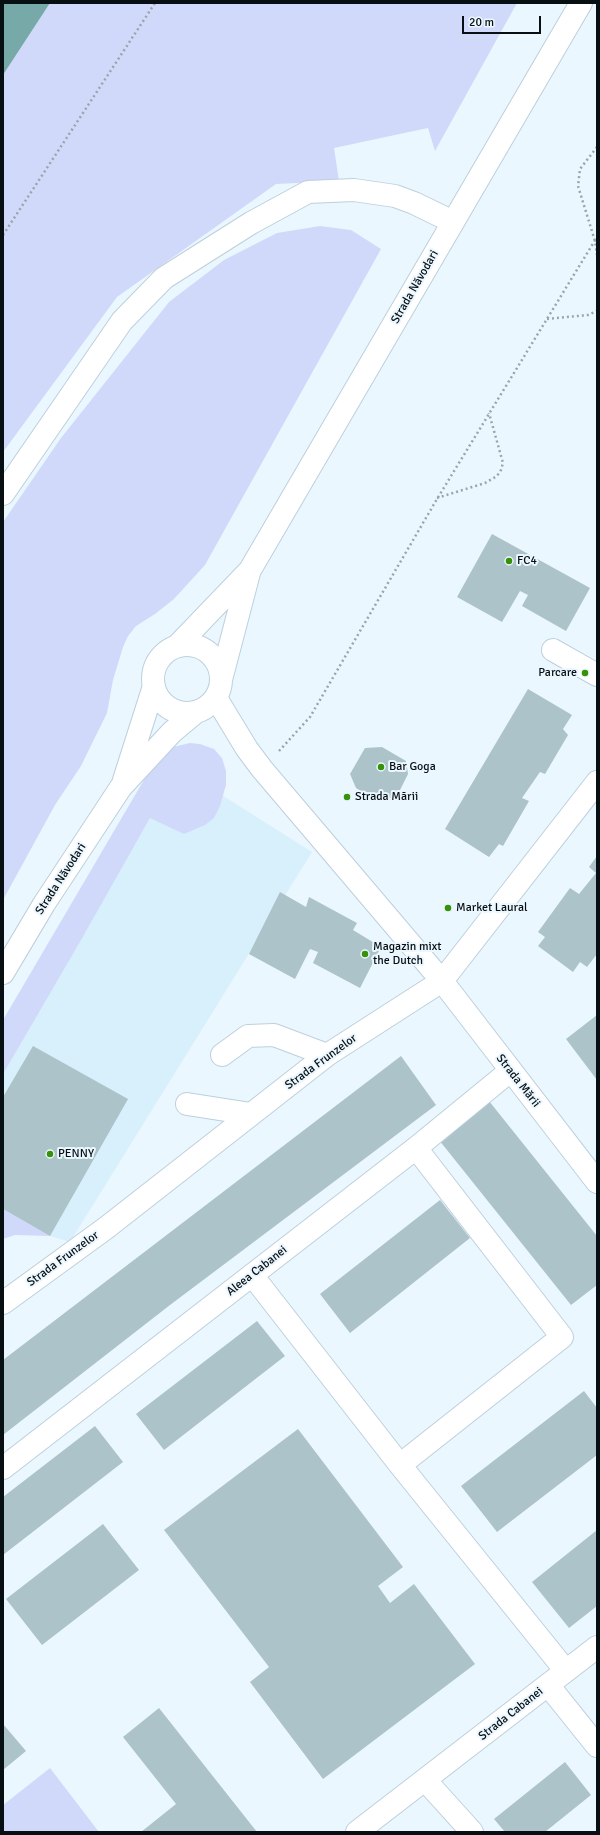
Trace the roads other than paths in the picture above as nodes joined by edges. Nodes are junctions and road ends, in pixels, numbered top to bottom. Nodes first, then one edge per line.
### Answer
1 (581, 3) edge
2 (453, 222) junction
3 (3, 494) edge
4 (250, 570) junction
5 (178, 645) junction
6 (553, 650) dead end
7 (597, 675) edge
8 (222, 676) junction
9 (154, 686) junction
10 (216, 698) junction
11 (196, 712) junction
12 (597, 782) edge
13 (122, 787) junction
14 (3, 973) edge
15 (442, 981) junction
16 (222, 1055) dead end
17 (327, 1055) junction
18 (510, 1071) junction
19 (187, 1104) dead end
20 (251, 1114) junction
21 (416, 1148) junction
22 (597, 1182) edge
23 (252, 1275) junction
24 (3, 1303) edge
25 (400, 1465) junction
26 (3, 1468) edge
27 (597, 1647) edge
28 (566, 1671) junction
29 (548, 1685) junction
30 (597, 1746) edge
31 (425, 1780) junction
32 (357, 1832) edge
33 (472, 1832) edge

1 - 2 street, Strada Năvodari
2 - 3 street
2 - 4 street, Strada Năvodari
4 - 5 street
4 - 8 street
5 - 8 street
5 - 9 street
6 - 7 street
8 - 10 street
9 - 11 street
9 - 13 street
10 - 11 street
10 - 15 street, Strada Mării
11 - 13 street
12 - 15 street, Strada Frunzelor
13 - 14 street, Strada Năvodari
15 - 17 street, Strada Frunzelor
15 - 18 street, Strada Mării
16 - 17 street
17 - 20 street, Strada Frunzelor
18 - 21 street, Aleea Cabanei
18 - 22 street, Strada Mării
19 - 20 street
20 - 24 street, Strada Frunzelor
21 - 23 street, Aleea Cabanei
21 - 25 street
23 - 25 street
23 - 26 street, Aleea Cabanei
25 - 28 street
27 - 28 street, Strada Cabanei
28 - 29 street, Strada Cabanei
29 - 30 street
29 - 31 street, Strada Cabanei
31 - 32 street, Strada Cabanei
31 - 33 street

